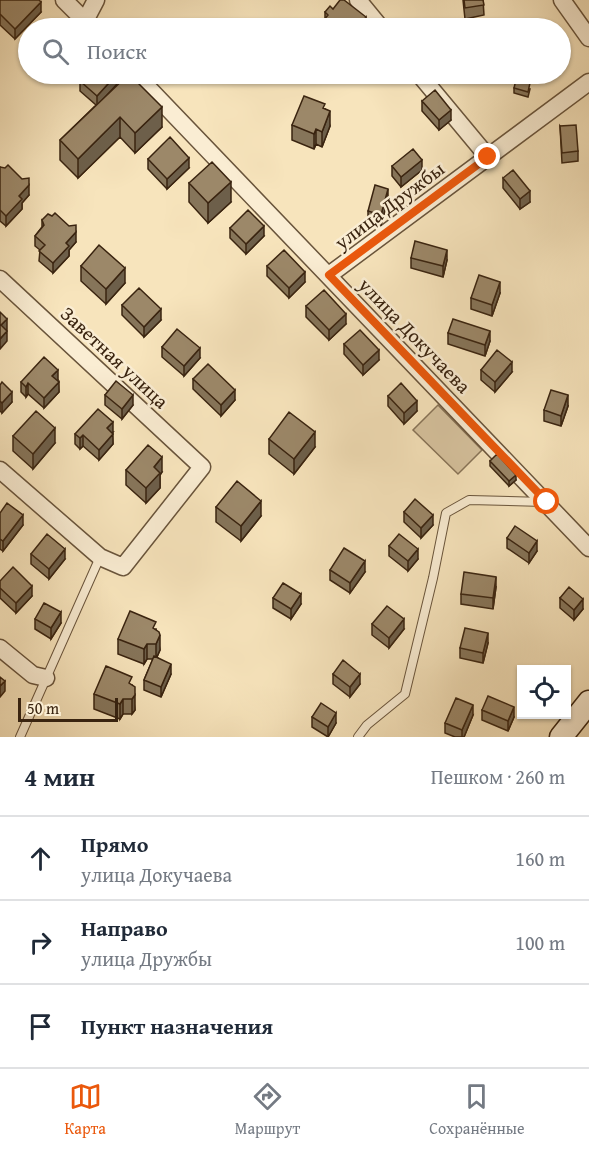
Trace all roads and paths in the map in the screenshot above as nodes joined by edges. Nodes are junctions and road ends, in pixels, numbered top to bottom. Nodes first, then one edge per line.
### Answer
1 (64, 0) edge
2 (96, 0) edge
3 (358, 0) edge
4 (562, 0) edge
5 (81, 18) edge
6 (90, 18) edge
7 (373, 18) edge
8 (589, 38) edge
9 (589, 82) edge
10 (145, 84) edge
11 (427, 84) edge
12 (488, 157) junction
13 (329, 275) junction
14 (0, 279) edge
15 (0, 470) edge
16 (547, 502) junction
17 (589, 548) edge
18 (100, 557) junction
19 (0, 648) edge
20 (46, 678) junction
21 (589, 702) edge
22 (20, 737) edge
23 (358, 737) edge
24 (561, 737) edge

1 - 5 street
2 - 6 street
3 - 7 street
4 - 8 street
9 - 12 street, улица Дружбы
10 - 13 street, улица Докучаева
11 - 12 street
12 - 13 street, улица Дружбы
13 - 16 street, улица Докучаева
14 - 18 street, Заветная улица
15 - 18 street
16 - 17 street, улица Докучаева
16 - 23 lane
18 - 20 lane
19 - 20 street
20 - 22 lane
21 - 24 street

